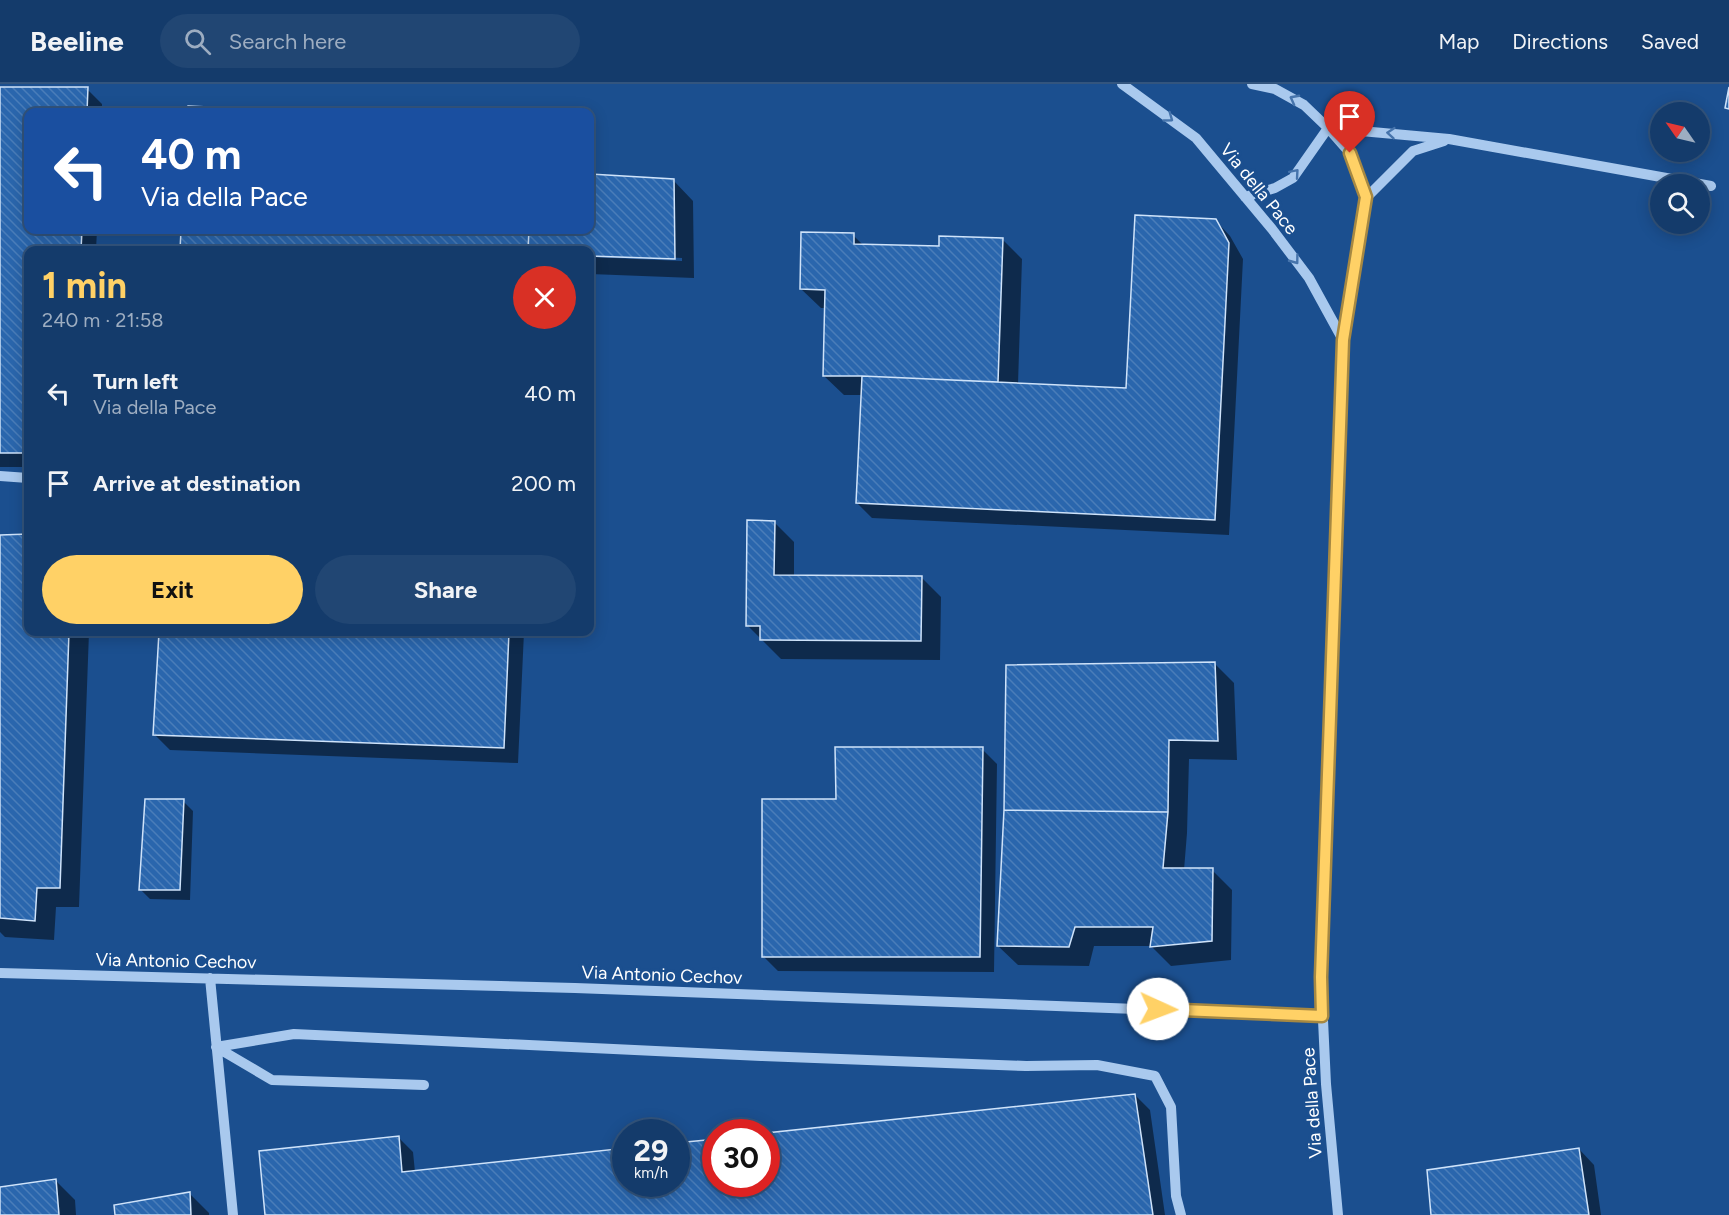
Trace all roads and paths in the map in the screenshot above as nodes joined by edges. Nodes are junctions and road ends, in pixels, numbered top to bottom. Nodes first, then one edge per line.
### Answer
1 (1122, 84) edge
2 (1252, 84) edge
3 (1328, 128) junction
4 (1449, 139) junction
5 (1711, 186) dead end
6 (1245, 197) junction
7 (1366, 197) junction
8 (1343, 340) junction
9 (0, 476) edge
10 (24, 478) edge
11 (0, 973) edge
12 (210, 978) junction
13 (1322, 1016) junction
14 (216, 1047) junction
15 (424, 1085) dead end
16 (232, 1215) edge
17 (1181, 1215) edge
18 (1338, 1215) edge

1 -> 6 street, Via della Pace
3 -> 2 street, Via della Pace
4 -> 3 street
6 -> 3 street
3 - 7 street, Via della Pace
4 - 5 street
4 - 7 street
6 -> 8 street, Via della Pace
7 - 8 street, Via della Pace
8 - 13 street, Via della Pace
9 - 10 street
11 - 12 street, Via Antonio Cechov
12 - 13 street, Via Antonio Cechov
12 - 14 street
13 - 18 street, Via della Pace
14 - 15 street
14 - 16 street
14 - 17 street

